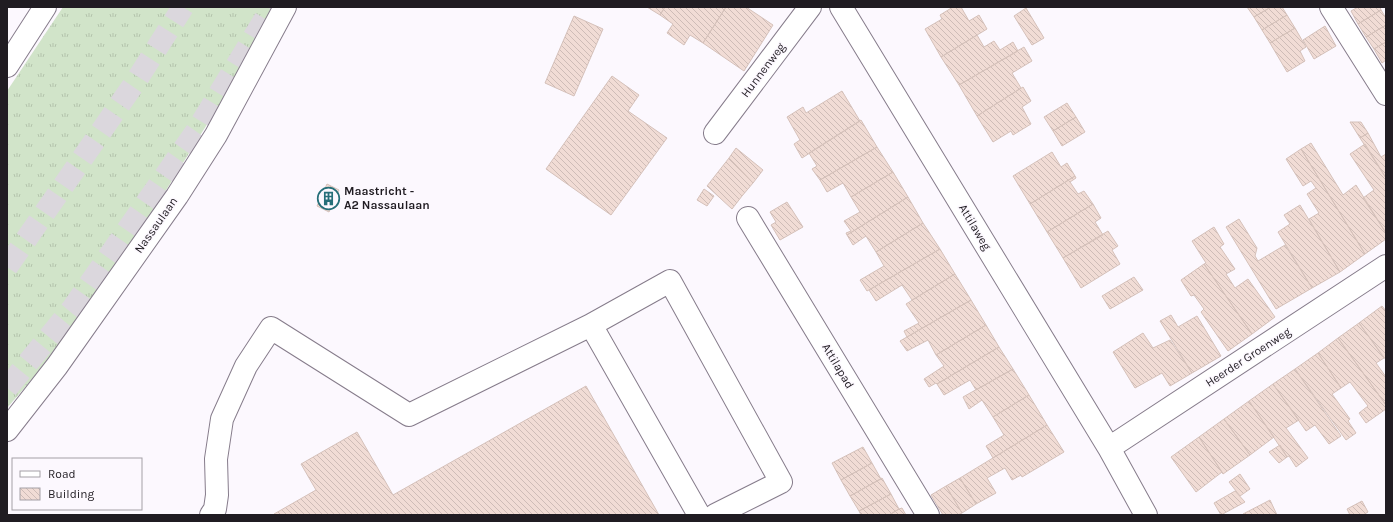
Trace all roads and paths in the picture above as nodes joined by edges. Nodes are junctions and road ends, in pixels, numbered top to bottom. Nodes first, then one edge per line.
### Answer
1 (45, 7) edge
2 (285, 7) edge
3 (810, 7) edge
4 (841, 7) edge
5 (1331, 7) edge
6 (7, 66) edge
7 (1386, 94) edge
8 (715, 133) dead end
9 (748, 218) dead end
10 (1386, 266) edge
11 (591, 325) junction
12 (7, 430) edge
13 (1109, 448) junction
14 (1144, 514) edge
15 (211, 515) edge
16 (699, 515) edge
17 (715, 515) edge
18 (928, 515) edge

1 - 6 street
2 - 12 street, Nassaulaan
3 - 8 street, Hunnenweg
4 - 13 street, Attilaweg
5 - 7 street
9 - 18 street, Attilapad
10 - 13 street, Heerder Groenweg
11 - 15 street
11 - 16 street
11 - 17 street
13 - 14 street, Attilaweg

